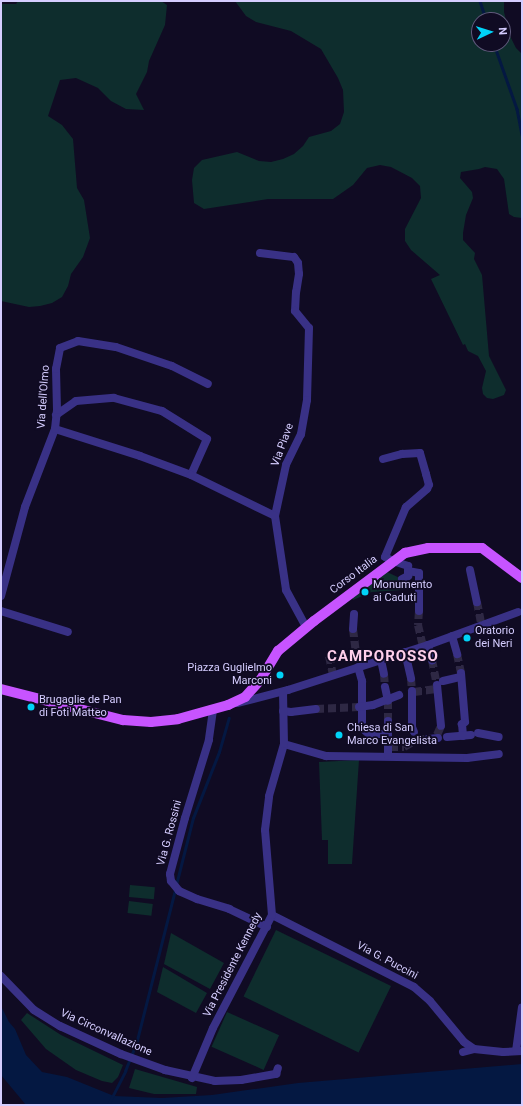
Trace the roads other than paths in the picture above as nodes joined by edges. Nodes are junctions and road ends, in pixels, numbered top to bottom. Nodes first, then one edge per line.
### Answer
1 (260, 253) dead end
2 (208, 384) dead end
3 (56, 415) junction
4 (55, 429) junction
5 (383, 459) dead end
6 (191, 475) junction
7 (275, 516) junction
8 (393, 562) junction
9 (470, 570) dead end
10 (408, 571) junction
11 (522, 578) edge
12 (402, 579) dead end
13 (1, 596) edge
14 (477, 602) tunnel mouth
15 (1, 611) edge
16 (419, 611) tunnel mouth
17 (518, 612) dead end
18 (354, 614) dead end
19 (306, 627) junction
20 (353, 629) tunnel mouth
21 (68, 632) dead end
22 (453, 636) junction
23 (428, 645) junction
24 (405, 652) junction
25 (457, 654) tunnel mouth
26 (381, 660) junction
27 (432, 660) tunnel mouth
28 (358, 668) junction
29 (384, 674) tunnel mouth
30 (411, 678) tunnel mouth
31 (386, 687) tunnel mouth
32 (1, 689) edge
33 (283, 692) junction
34 (246, 699) junction
35 (388, 700) junction
36 (360, 707) junction
37 (316, 709) tunnel mouth
38 (213, 710) junction
39 (284, 711) junction
40 (388, 721) tunnel mouth
41 (441, 726) tunnel mouth
42 (414, 732) dead end
43 (388, 734) junction
44 (471, 735) junction
45 (447, 737) dead end
46 (499, 737) dead end
47 (284, 744) junction
48 (499, 754) dead end
49 (388, 756) junction
50 (272, 915) junction
51 (267, 927) junction
52 (1, 976) edge
53 (522, 1007) edge
54 (474, 1049) junction
55 (519, 1051) edge
56 (463, 1052) dead end
57 (278, 1068) dead end
58 (192, 1078) junction

1 - 7 street, Via Piave
2 - 3 street, Via dell'Olmo
3 - 4 street, Via dell'Olmo
3 - 6 street
4 - 6 street
4 - 13 street, Via dell'Olmo
5 - 8 street
6 - 7 street
7 - 19 street, Via Piave
8 - 10 street
8 - 11 main road, Corso Italia
8 - 19 main road, Corso Italia
9 - 14 street
10 - 12 street
10 - 16 street
15 - 21 street
17 - 22 street
18 - 20 street
19 - 34 main road, Corso Italia
22 - 23 street
22 - 25 street
23 - 24 street
23 - 27 street
24 - 26 street
24 - 30 street
26 - 28 street
26 - 29 street
28 - 33 street
28 - 36 street
31 - 35 street
32 - 38 main road, Corso Italia
33 - 34 street
33 - 39 street, Via Presidente Kennedy
34 - 38 main road, Corso Italia
35 - 36 street
35 - 42 street
36 - 43 street
37 - 39 street
38 - 51 street, Via G. Rossini
39 - 47 street, Via Presidente Kennedy
40 - 43 street
41 - 44 street
43 - 49 street
44 - 45 street
44 - 46 street
47 - 49 street
47 - 50 street, Via Presidente Kennedy
48 - 49 street
50 - 51 street, Via Presidente Kennedy
50 - 54 street, Via G. Puccini
51 - 58 street, Via Presidente Kennedy
52 - 58 street, Via Circonvallazione
53 - 55 street
54 - 55 street
54 - 56 street
57 - 58 street, Via Circonvallazione

